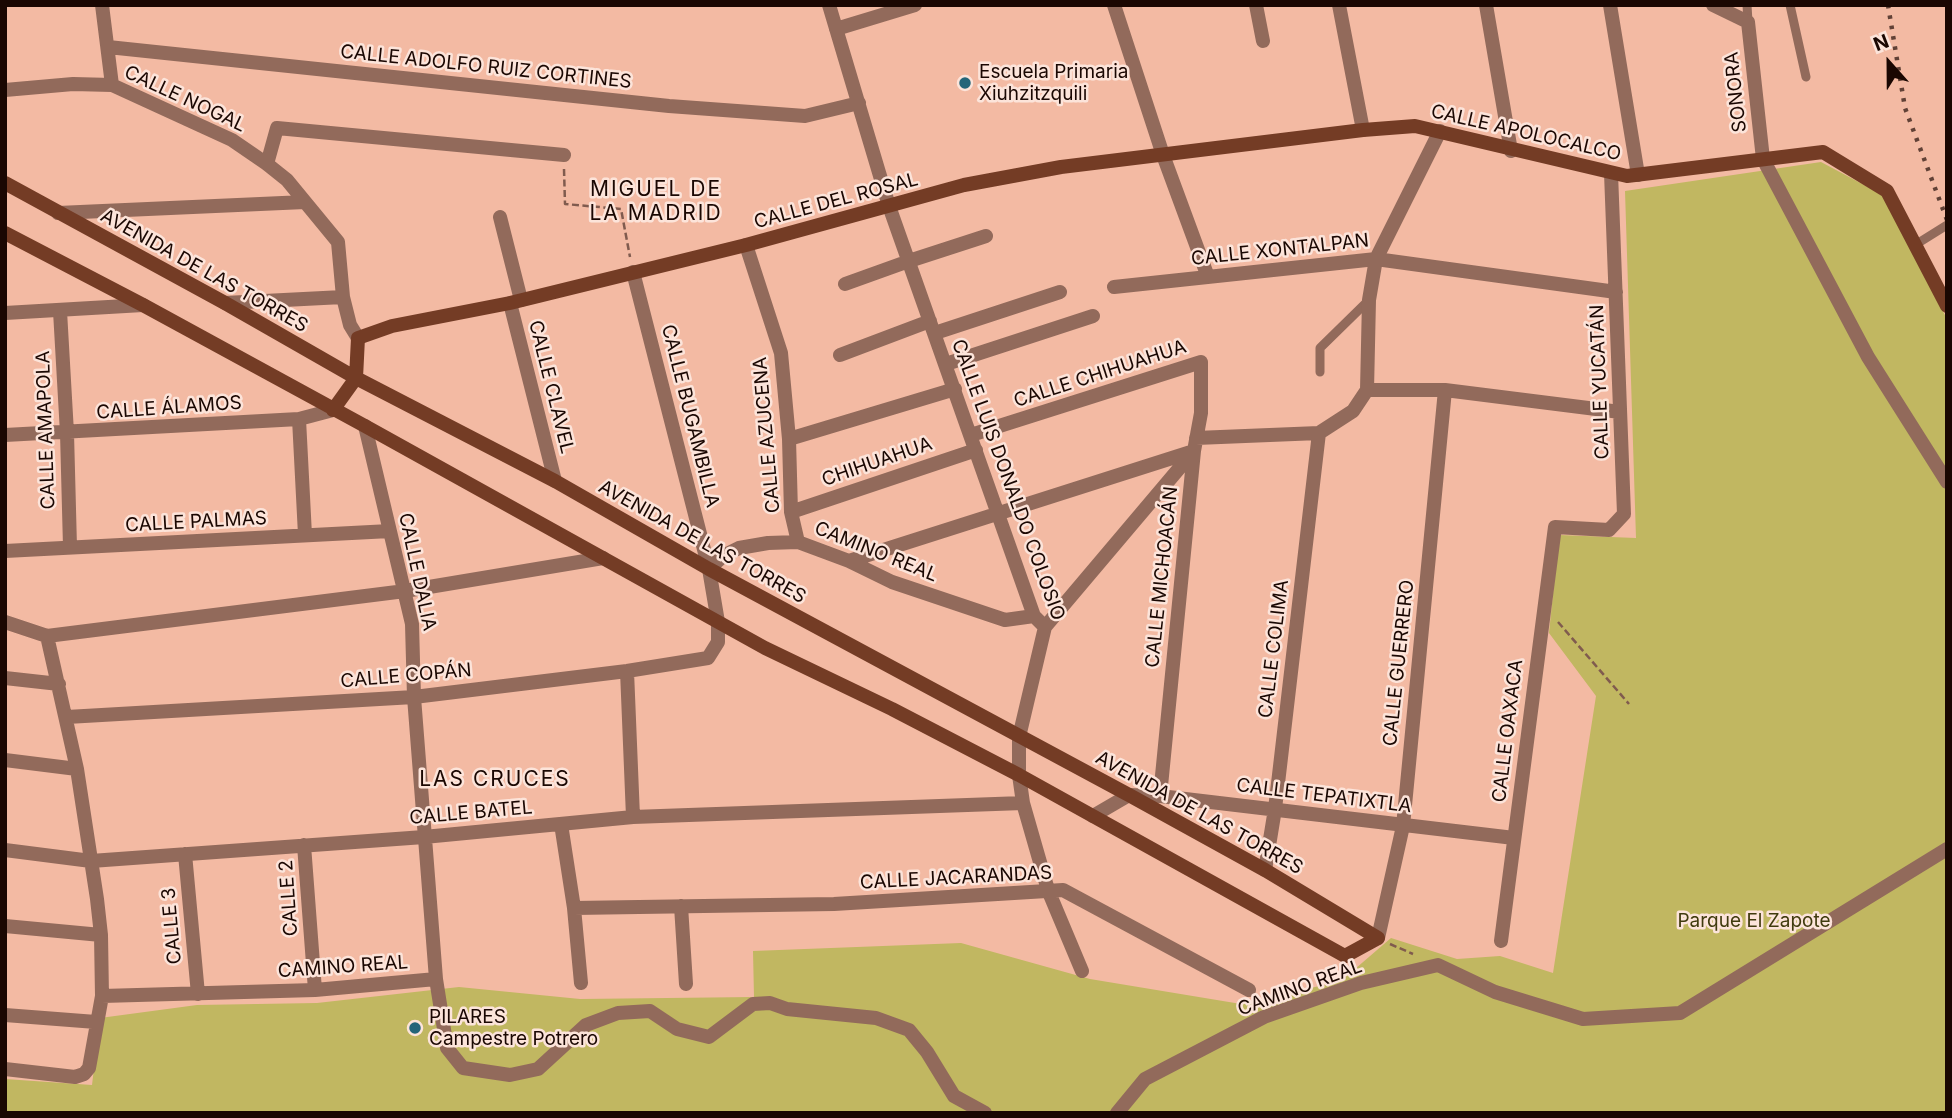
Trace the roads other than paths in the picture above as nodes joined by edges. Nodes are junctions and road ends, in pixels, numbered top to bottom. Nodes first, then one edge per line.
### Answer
1 (102, 5) edge
2 (829, 5) edge
3 (915, 5) edge
4 (1114, 5) edge
5 (1256, 5) edge
6 (1486, 5) edge
7 (1610, 5) edge
8 (1713, 5) edge
9 (1747, 5) edge
10 (1790, 5) edge
11 (1344, 6) edge
12 (1748, 22) junction
13 (836, 29) junction
14 (1263, 41) dead end
15 (108, 47) junction
16 (1805, 77) dead end
17 (112, 85) junction
18 (5, 90) edge
19 (859, 103) junction
20 (1363, 130) junction
21 (1440, 131) junction
22 (1511, 151) junction
23 (564, 155) road end
24 (1163, 155) junction
25 (1763, 159) junction
26 (267, 164) junction
27 (1611, 173) junction
28 (1638, 176) junction
29 (5, 183) edge
30 (305, 202) junction
31 (889, 206) junction
32 (58, 212) junction
33 (500, 217) dead end
34 (1947, 225) edge
35 (5, 233) edge
36 (986, 236) dead end
37 (746, 245) junction
38 (1915, 245) junction
39 (1376, 259) junction
40 (909, 261) junction
41 (633, 272) junction
42 (1208, 277) junction
43 (845, 284) dead end
44 (1114, 287) dead end
45 (1060, 292) dead end
46 (1616, 292) junction
47 (343, 297) junction
48 (1369, 300) junction
49 (515, 301) junction
50 (225, 303) junction
51 (143, 305) junction
52 (1947, 306) edge
53 (60, 311) junction
54 (5, 313) edge
55 (1093, 316) dead end
56 (932, 327) junction
57 (358, 338) junction
58 (840, 355) dead end
59 (1201, 362) joint
60 (946, 364) junction
61 (1320, 372) dead end
62 (356, 377) junction
63 (955, 389) junction
64 (1367, 390) junction
65 (1446, 390) junction
66 (333, 410) junction
67 (1620, 412) junction
68 (299, 419) junction
69 (365, 426) junction
70 (67, 433) junction
71 (1319, 433) junction
72 (5, 435) edge
73 (789, 439) junction
74 (973, 443) junction
75 (1195, 444) junction
76 (555, 481) junction
77 (1947, 482) edge
78 (791, 512) junction
79 (997, 515) junction
80 (1555, 527) joint
81 (390, 531) junction
82 (305, 535) junction
83 (798, 542) junction
84 (70, 547) junction
85 (5, 551) edge
86 (603, 558) junction
87 (849, 561) junction
88 (709, 569) junction
89 (405, 591) junction
90 (1034, 616) junction
91 (5, 622) edge
92 (718, 622) junction
93 (1045, 627) junction
94 (47, 636) junction
95 (626, 671) junction
96 (5, 678) edge
97 (59, 684) junction
98 (414, 697) junction
99 (67, 717) junction
100 (1019, 737) junction
101 (5, 760) edge
102 (77, 769) junction
103 (1019, 775) junction
104 (1129, 795) junction
105 (1160, 796) junction
106 (1023, 803) junction
107 (1275, 809) junction
108 (1093, 816) junction
109 (633, 817) junction
110 (561, 824) junction
111 (1403, 826) junction
112 (424, 837) junction
113 (1514, 838) junction
114 (304, 845) junction
115 (1947, 849) edge
116 (5, 850) edge
117 (185, 854) junction
118 (91, 861) junction
119 (1265, 870) junction
120 (1048, 890) junction
121 (681, 906) junction
122 (574, 908) junction
123 (5, 926) edge
124 (101, 935) junction
125 (1378, 938) junction
126 (1501, 942) dead end
127 (1082, 971) dead end
128 (436, 979) junction
129 (581, 983) dead end
130 (686, 984) dead end
131 (314, 990) junction
132 (1249, 990) dead end
133 (198, 994) junction
134 (102, 996) junction
135 (5, 1015) edge
136 (96, 1022) junction
137 (5, 1069) edge
138 (985, 1113) edge
139 (1117, 1113) edge

1 - 15 street
2 - 13 street, CALLE LUIS DONALDO COLOSIO
3 - 13 street
4 - 24 street
5 - 14 street
6 - 22 street
7 - 28 street
8 - 12 street
9 - 12 lane
10 - 16 lane
11 - 20 street
12 - 25 street, SONORA
13 - 19 street, CALLE LUIS DONALDO COLOSIO
15 - 17 street
15 - 19 street, CALLE ADOLFO RUIZ CORTINES
17 - 18 street, CALLE NOGAL
17 - 26 street, CALLE NOGAL
19 - 31 street, CALLE LUIS DONALDO COLOSIO
20 - 21 street, CALLE APOLOCALCO
20 - 24 street, CALLE APOLOCALCO
21 - 22 street, CALLE APOLOCALCO
21 - 39 street
22 - 27 street, CALLE APOLOCALCO
23 - 26 street
24 - 31 street, CALLE DEL ROSAL
24 - 42 street
25 - 28 street, CALLE APOLOCALCO
25 - 38 street, CALLE APOLOCALCO
25 - 77 street
26 - 30 street, CALLE NOGAL
27 - 28 street, CALLE APOLOCALCO
27 - 46 street, CALLE YUCATÁN
29 - 32 street, AVENIDA DE LAS TORRES
30 - 32 street
30 - 47 street, CALLE NOGAL
31 - 37 street, CALLE DEL ROSAL
31 - 40 street, CALLE LUIS DONALDO COLOSIO
32 - 50 street, AVENIDA DE LAS TORRES
33 - 49 street, CALLE CLAVEL
34 - 38 lane
35 - 51 street
36 - 40 street
37 - 41 street, CALLE DEL ROSAL
37 - 73 street, CALLE AZUCENA
38 - 52 street, CALLE APOLOCALCO
39 - 42 street, CALLE XONTALPAN
39 - 46 street, CALLE XONTALPAN
39 - 48 street
40 - 43 street
40 - 56 street, CALLE LUIS DONALDO COLOSIO
41 - 49 street, CALLE DEL ROSAL
41 - 88 street, CALLE BUGAMBILLA
42 - 44 street, CALLE XONTALPAN
45 - 56 street
46 - 67 street, CALLE YUCATÁN
47 - 50 street
47 - 57 street, CALLE NOGAL
48 - 61 lane
48 - 64 street
49 - 57 street, CALLE DEL ROSAL
49 - 76 street, CALLE CLAVEL
50 - 62 street, AVENIDA DE LAS TORRES
51 - 53 street
51 - 66 street
53 - 54 street
53 - 70 street, CALLE AMAPOLA
55 - 60 street
56 - 58 street
56 - 60 street, CALLE LUIS DONALDO COLOSIO
57 - 62 street, CALLE NOGAL
59 - 74 street, CALLE CHIHUAHUA
59 - 75 street, CALLE MICHOACÁN
60 - 63 street, CALLE LUIS DONALDO COLOSIO
62 - 66 street
62 - 76 street, AVENIDA DE LAS TORRES
63 - 73 street
63 - 74 street, CALLE LUIS DONALDO COLOSIO
64 - 65 street
64 - 71 street
65 - 67 street
65 - 111 street, CALLE GUERRERO
66 - 68 street, CALLE ÁLAMOS
66 - 69 street
67 - 80 street, CALLE YUCATÁN
68 - 70 street, CALLE ÁLAMOS
68 - 82 street
69 - 81 street, CALLE DALIA
69 - 86 street
70 - 72 street, CALLE ÁLAMOS
70 - 84 street, CALLE AMAPOLA
71 - 75 street
71 - 107 street, CALLE COLIMA
73 - 78 street, CALLE AZUCENA
74 - 78 street, CHIHUAHUA
74 - 79 street, CALLE LUIS DONALDO COLOSIO
75 - 79 street
75 - 93 street
75 - 105 street, CALLE MICHOACÁN
76 - 88 street, AVENIDA DE LAS TORRES
78 - 83 street, CALLE AZUCENA
79 - 87 street
79 - 90 street, CALLE LUIS DONALDO COLOSIO
80 - 113 street, CALLE OAXACA
81 - 82 street, CALLE PALMAS
81 - 89 street, CALLE DALIA
82 - 84 street, CALLE PALMAS
83 - 87 street, CAMINO REAL
83 - 88 street, CAMINO REAL
84 - 85 street, CALLE PALMAS
86 - 89 street
86 - 92 street
87 - 90 street, CAMINO REAL
88 - 92 street, CALLE BUGAMBILLA
88 - 100 street, AVENIDA DE LAS TORRES
89 - 94 street
89 - 98 street, CALLE DALIA
90 - 93 street, CALLE LUIS DONALDO COLOSIO
91 - 94 street
92 - 95 street, CALLE COPÁN
92 - 103 street
93 - 100 street, CALLE LUIS DONALDO COLOSIO
94 - 97 street
95 - 98 street, CALLE COPÁN
95 - 109 street
96 - 97 street
97 - 99 street
98 - 99 street, CALLE COPÁN
98 - 112 street, CALLE DALIA
99 - 102 street
100 - 103 street, CALLE LUIS DONALDO COLOSIO
100 - 104 street, AVENIDA DE LAS TORRES
101 - 102 street
102 - 118 street
103 - 106 street, CALLE LUIS DONALDO COLOSIO
103 - 108 street
104 - 105 street, CALLE TEPATIXTLA
104 - 108 street
104 - 119 street, AVENIDA DE LAS TORRES
105 - 107 street, CALLE TEPATIXTLA
106 - 109 street, CALLE BATEL
106 - 120 street, CALLE LUIS DONALDO COLOSIO
107 - 111 street, CALLE TEPATIXTLA
107 - 119 street, CALLE COLIMA
108 - 125 street
109 - 110 street, CALLE BATEL
110 - 112 street, CALLE BATEL
110 - 122 street
111 - 113 street, CALLE TEPATIXTLA
111 - 125 street, CALLE GUERRERO
112 - 114 street, CALLE BATEL
112 - 128 street, CALLE DALIA
113 - 126 street, CALLE OAXACA
114 - 117 street, CALLE BATEL
114 - 131 street, CALLE 2
115 - 139 street, CAMINO REAL
116 - 118 street, CALLE BATEL
117 - 118 street, CALLE BATEL
117 - 133 street, CALLE 3
118 - 124 street
119 - 125 street, AVENIDA DE LAS TORRES
120 - 121 street, CALLE JACARANDAS
120 - 127 street, CALLE LUIS DONALDO COLOSIO
120 - 132 street, CALLE JACARANDAS
121 - 122 street, CALLE JACARANDAS
121 - 130 street
122 - 129 street
123 - 124 street
124 - 134 street
128 - 131 street, CAMINO REAL
128 - 138 street, CAMINO REAL
131 - 133 street, CAMINO REAL
133 - 134 street, CAMINO REAL
134 - 136 street
135 - 136 street
136 - 137 street

